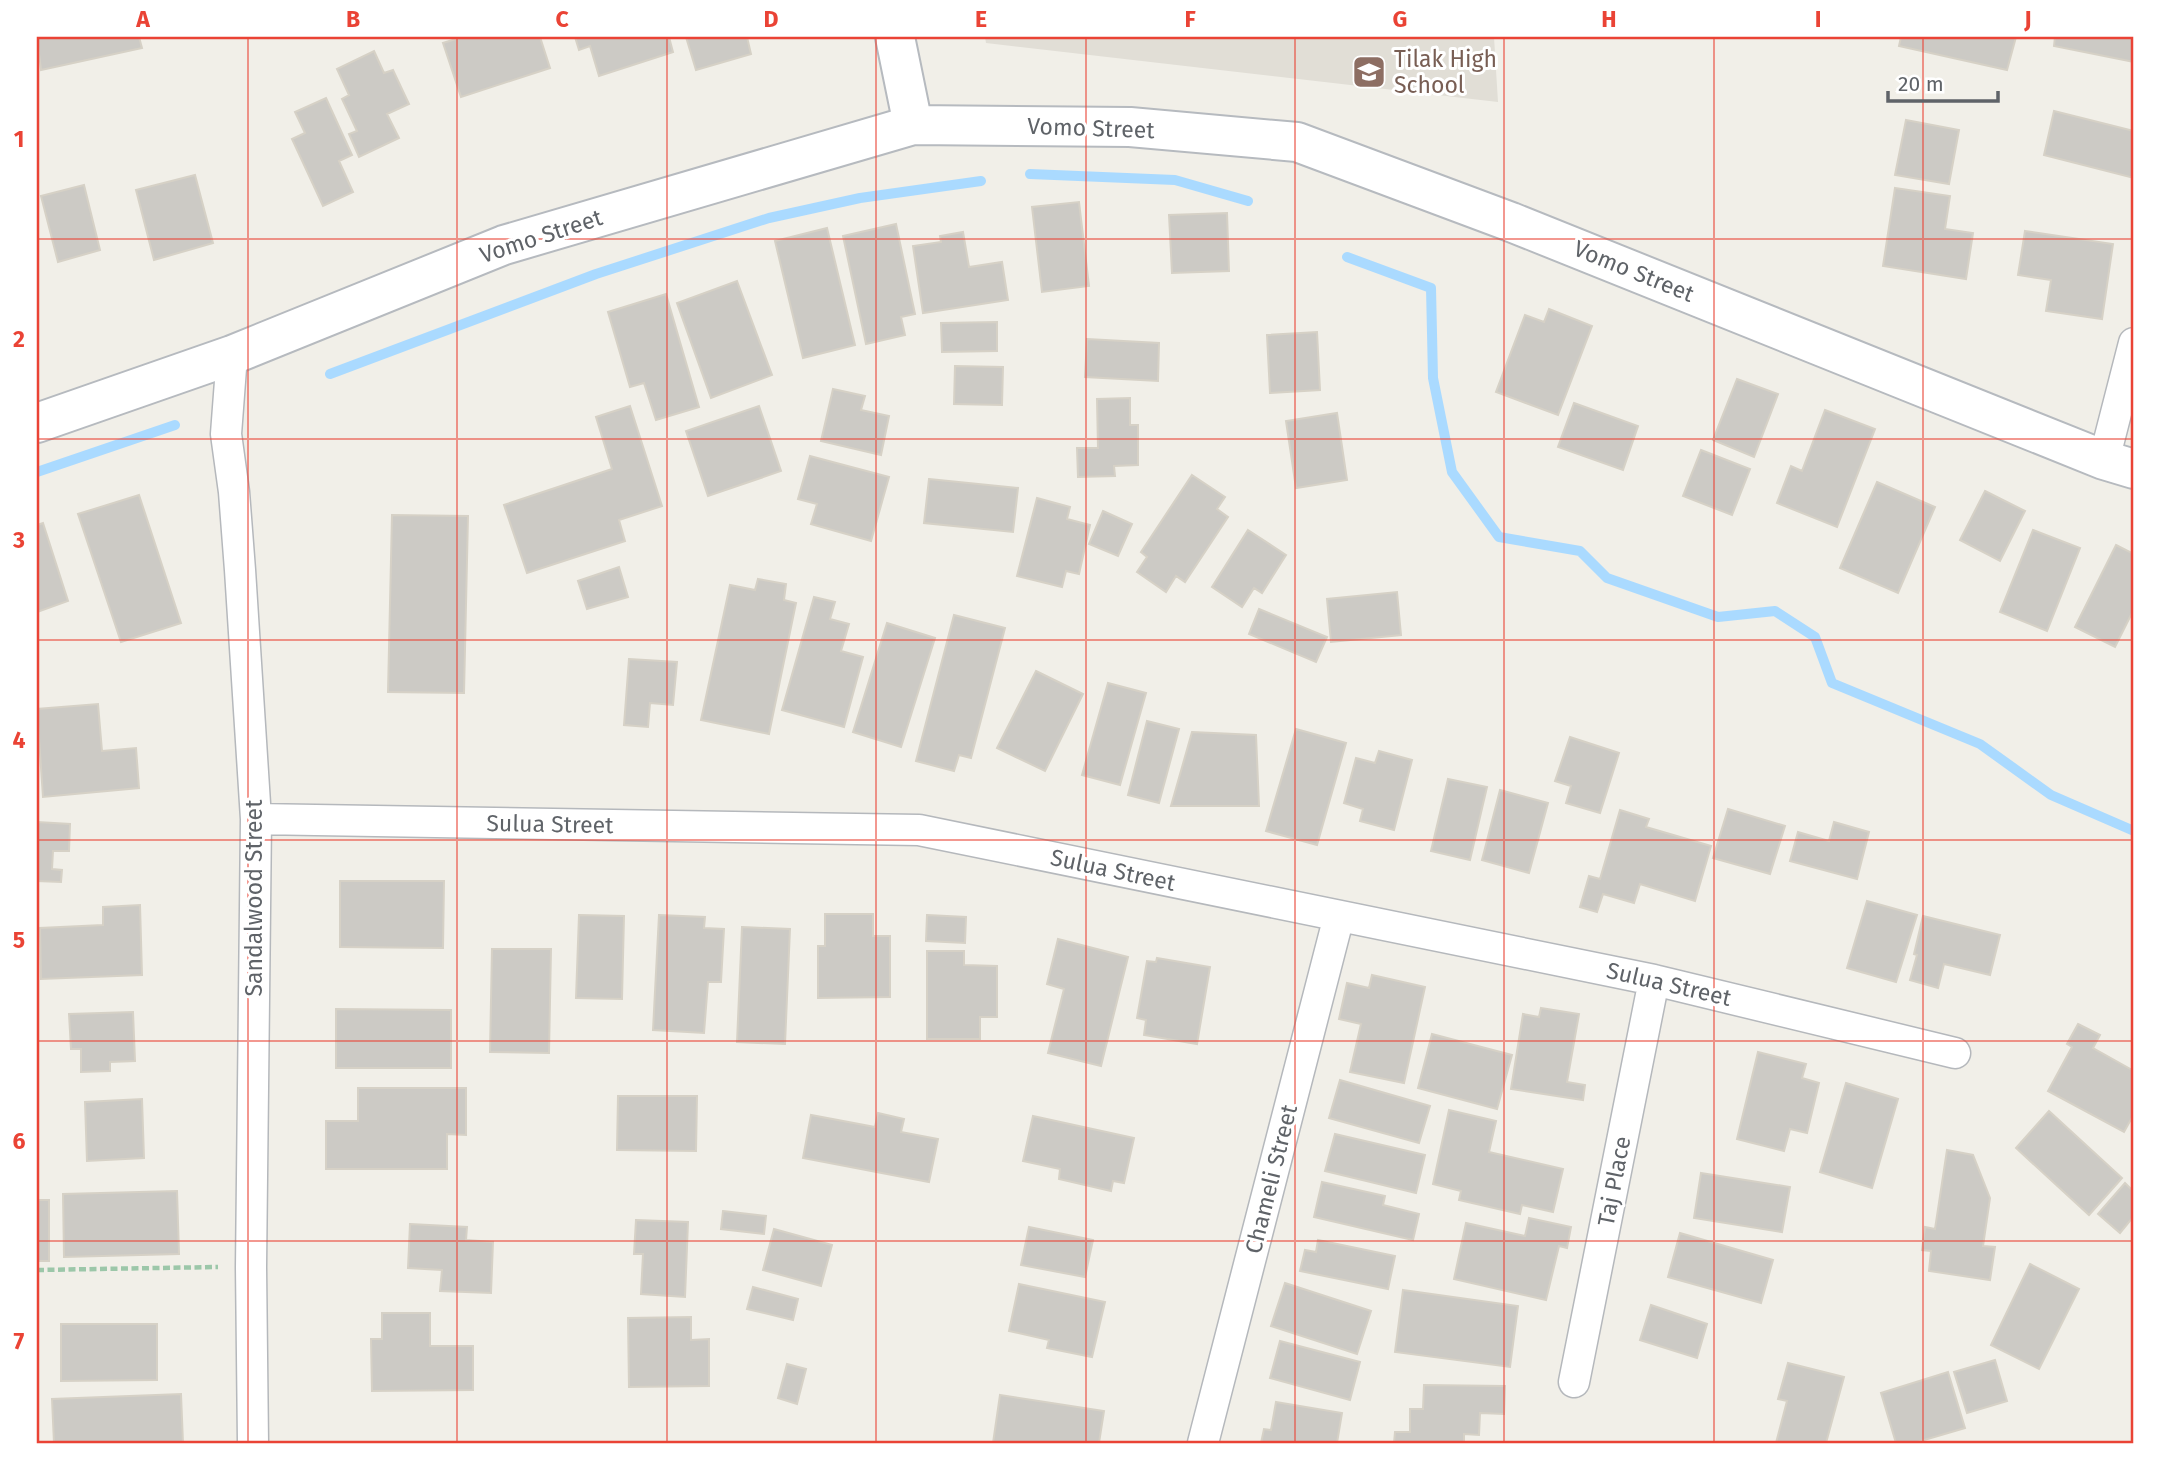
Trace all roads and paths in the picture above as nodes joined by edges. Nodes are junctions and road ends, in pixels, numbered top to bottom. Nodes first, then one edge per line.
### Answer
1 (895, 37) edge
2 (913, 125) junction
3 (2134, 342) edge
4 (232, 355) junction
5 (37, 423) edge
6 (2119, 465) edge
7 (256, 819) junction
8 (1339, 916) junction
9 (1654, 980) junction
10 (1955, 1053) dead end
11 (251, 1267) junction
12 (37, 1270) edge
13 (1574, 1382) dead end
14 (253, 1443) edge
15 (1203, 1443) edge

1 - 2 main road
2 - 4 main road, Vomo Street
2 - 6 main road, Vomo Street
3 - 6 street
4 - 5 main road, Vomo Street
4 - 7 street, Sandalwood Street
7 - 8 street, Sulua Street
7 - 11 street, Sandalwood Street
8 - 9 street, Sulua Street
8 - 15 street, Chameli Street
9 - 10 street, Sulua Street
9 - 13 street, Taj Place
11 - 12 path
11 - 14 street, Sandalwood Street

